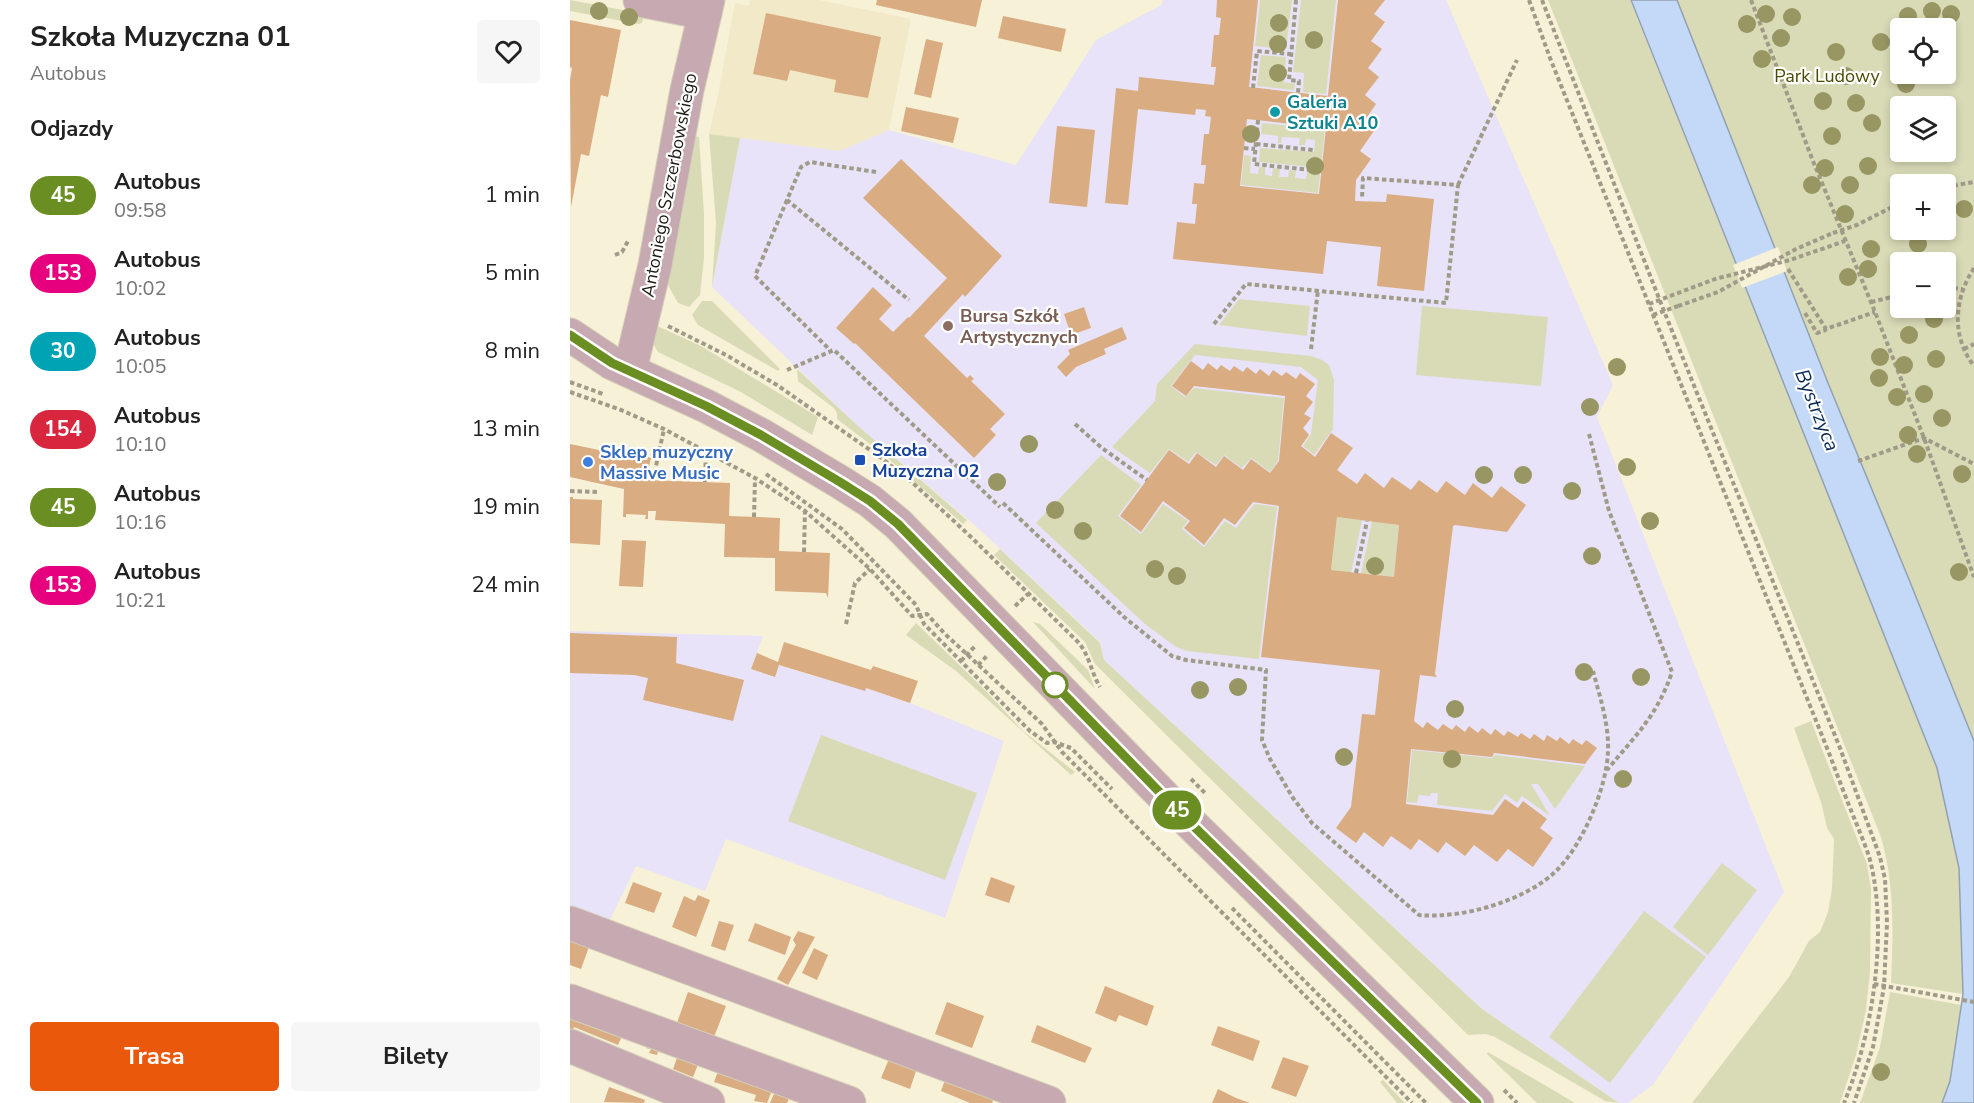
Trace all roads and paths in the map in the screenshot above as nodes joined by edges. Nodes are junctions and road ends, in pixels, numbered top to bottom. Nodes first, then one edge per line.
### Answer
1 (639, 0) edge
2 (1296, 0) edge
3 (1529, 0) edge
4 (1542, 0) edge
5 (1751, 0) edge
6 (706, 6) edge
7 (1291, 54) junction
8 (1517, 60) dead end
9 (1253, 88) dead end
10 (1298, 93) dead end
11 (1258, 120) dead end
12 (1256, 147) junction
13 (1244, 148) dead end
14 (1313, 150) dead end
15 (1311, 170) dead end
16 (876, 172) dead end
17 (1974, 182) edge
18 (1458, 185) junction
19 (1956, 185) edge
20 (1362, 198) dead end
21 (787, 200) junction
22 (1890, 208) edge
23 (1841, 230) junction
24 (1845, 241) junction
25 (1974, 268) edge
26 (1788, 269) dead end
27 (1956, 288) edge
28 (1962, 289) junction
29 (1318, 290) junction
30 (1890, 297) edge
31 (909, 300) dead end
32 (1660, 300) junction
33 (1871, 302) junction
34 (1649, 304) junction
35 (1664, 311) junction
36 (1875, 312) junction
37 (1805, 313) dead end
38 (1653, 315) junction
39 (1214, 324) dead end
40 (1826, 329) junction
41 (570, 335) edge
42 (1974, 344) edge
43 (1311, 349) dead end
44 (1964, 349) junction
45 (831, 351) junction
46 (570, 358) edge
47 (1974, 366) edge
48 (787, 370) dead end
49 (616, 376) junction
50 (570, 382) edge
51 (570, 392) edge
52 (1075, 424) dead end
53 (664, 429) junction
54 (1589, 434) dead end
55 (1924, 438) junction
56 (706, 451) junction
57 (1858, 461) dead end
58 (1974, 464) edge
59 (757, 469) dead end
60 (755, 478) junction
61 (653, 480) dead end
62 (1147, 480) dead end
63 (705, 482) dead end
64 (570, 491) edge
65 (597, 492) dead end
66 (804, 511) junction
67 (754, 517) dead end
68 (1367, 521) dead end
69 (804, 552) dead end
70 (870, 569) junction
71 (1356, 573) dead end
72 (1974, 577) edge
73 (920, 615) junction
74 (846, 624) dead end
75 (1593, 671) dead end
76 (1054, 742) junction
77 (1606, 770) junction
78 (1118, 794) dead end
79 (1224, 900) dead end
80 (570, 923) edge
81 (1874, 984) junction
82 (1884, 987) junction
83 (570, 1001) edge
84 (1974, 1002) edge
85 (570, 1046) edge
86 (708, 1103) edge
87 (849, 1103) edge
88 (1049, 1103) edge
89 (1412, 1103) edge
90 (1426, 1103) edge
91 (1477, 1103) edge
92 (1844, 1103) edge
93 (1854, 1103) edge

1 - 6 street
2 - 7 path
3 - 34 path
4 - 32 path
5 - 23 path
6 - 49 street, Antoniego Szczerbowskiego
7 - 9 path
7 - 10 path
8 - 18 path
11 - 12 path
12 - 13 path
12 - 14 path
12 - 15 path
16 - 21 path
17 - 19 path
18 - 20 path
18 - 29 path
21 - 31 path
21 - 45 path
22 - 23 path
23 - 24 path
23 - 35 path, bridge
24 - 32 path, bridge
24 - 33 path
25 - 28 path
26 - 40 path
27 - 28 path
28 - 44 path
29 - 39 path
29 - 43 path
30 - 33 path
32 - 34 path
32 - 35 path
33 - 36 path
34 - 38 path
35 - 38 path
35 - 82 path
36 - 40 path
36 - 55 path
37 - 40 path
38 - 81 path
41 - 49 street
42 - 44 path
44 - 47 path
45 - 48 path
45 - 77 path
46 - 49 street
49 - 50 path
49 - 91 street
51 - 53 path
52 - 62 path
53 - 56 path
53 - 61 path
54 - 77 path
55 - 57 path
55 - 58 path
55 - 72 path
56 - 60 path
56 - 63 path
59 - 73 path
60 - 66 path
60 - 67 path
64 - 65 path
66 - 69 path
66 - 70 path
68 - 71 path
70 - 73 path
70 - 74 path
73 - 76 path
73 - 76 path
75 - 77 path
76 - 78 path
76 - 89 path
79 - 90 path
80 - 88 street
81 - 82 path
81 - 92 path
82 - 84 path
82 - 93 path
83 - 87 street
85 - 86 street

